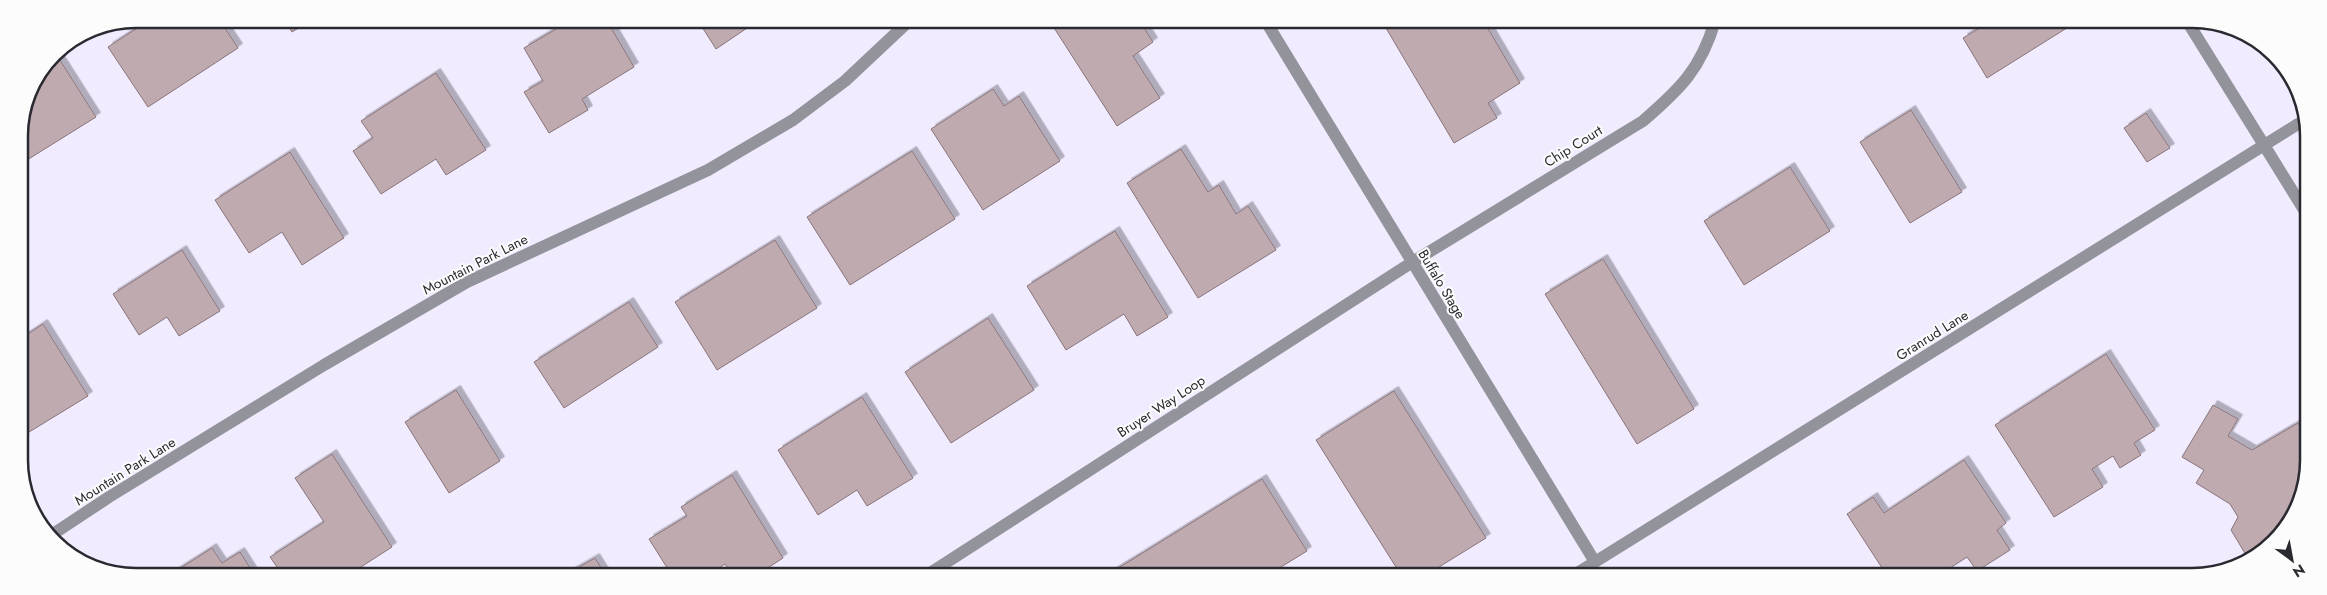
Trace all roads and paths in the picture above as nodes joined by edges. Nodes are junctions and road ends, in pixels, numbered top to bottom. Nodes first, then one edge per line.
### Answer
1 (901, 28) edge
2 (1270, 28) edge
3 (1713, 28) edge
4 (2191, 28) edge
5 (2299, 123) edge
6 (2264, 145) junction
7 (2300, 203) edge
8 (1412, 263) junction
9 (56, 532) edge
10 (1595, 562) junction
11 (1586, 567) edge
12 (938, 568) edge

1 - 9 street, Mountain Park Lane
2 - 8 street, Buffalo Stage
3 - 8 street, Chip Court
4 - 6 street
5 - 6 street, Granrud Lane
6 - 7 street
6 - 10 street, Granrud Lane
8 - 10 street, Buffalo Stage
8 - 12 street, Bruyer Way Loop
10 - 11 street, Granrud Lane

